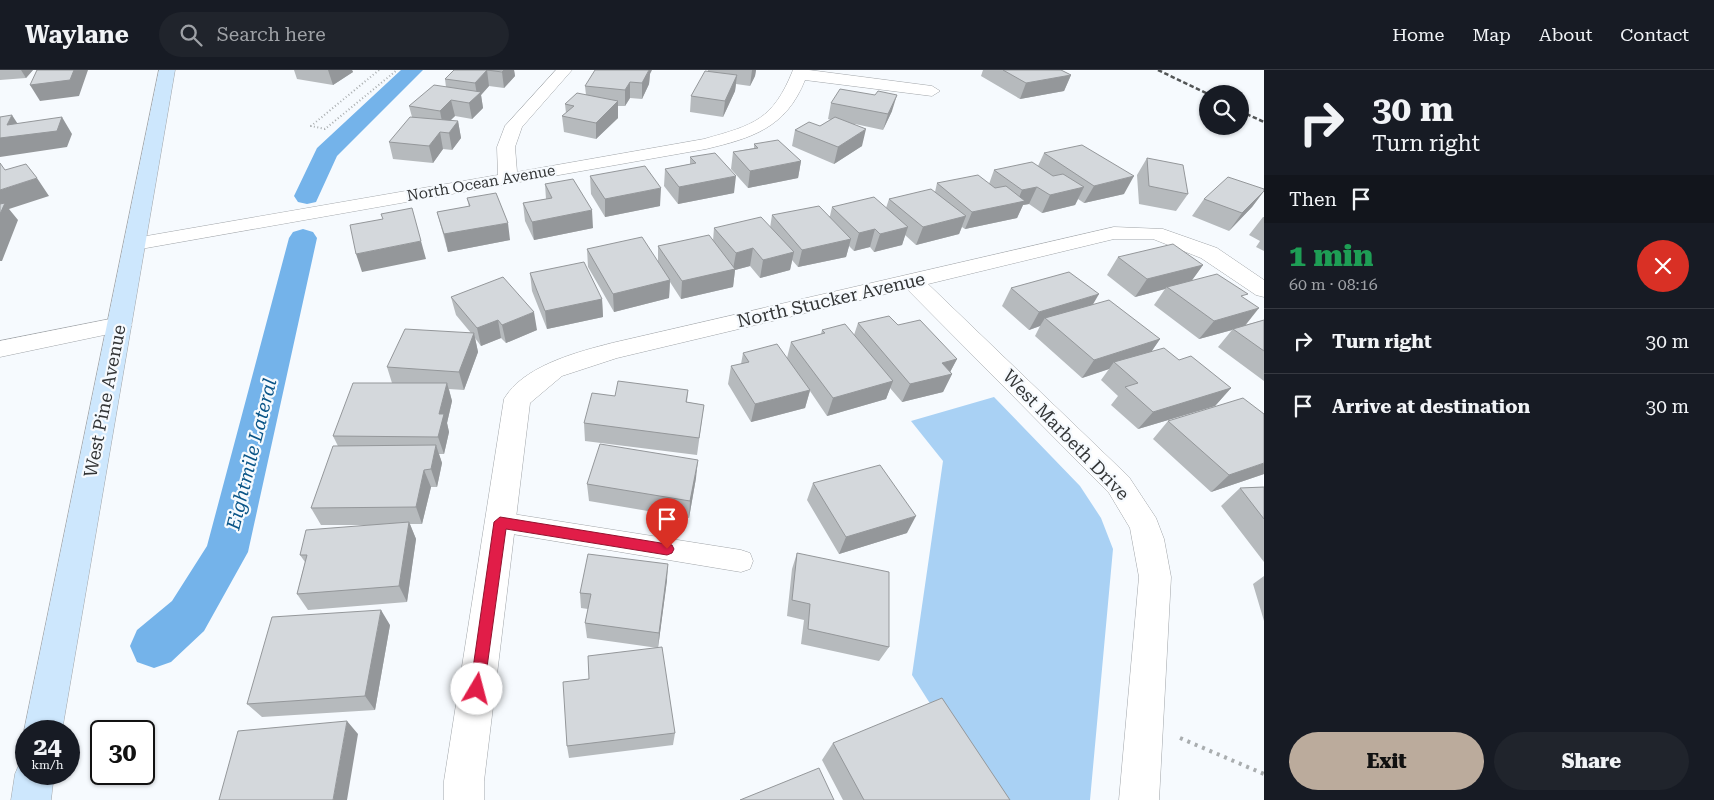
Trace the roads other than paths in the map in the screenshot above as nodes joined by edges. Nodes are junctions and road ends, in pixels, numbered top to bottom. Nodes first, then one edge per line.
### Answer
1 (167, 70) edge
2 (564, 70) edge
3 (800, 72) edge
4 (932, 91) dead end
5 (508, 178) junction
6 (134, 244) junction
7 (913, 282) junction
8 (1264, 290) edge
9 (120, 325) junction
10 (0, 349) edge
11 (500, 522) junction
12 (741, 561) dead end
13 (45, 720) edge
14 (33, 785) edge
15 (30, 800) edge
16 (464, 800) edge
17 (1139, 800) edge

1 - 6 street, West Pine Avenue
2 - 5 street
3 - 4 street
3 - 5 street, North Ocean Avenue
5 - 6 street, North Ocean Avenue
6 - 9 street, West Pine Avenue
7 - 8 street, North Stucker Avenue
7 - 11 street, North Stucker Avenue
7 - 17 street, West Marbeth Drive
9 - 10 street
9 - 13 street, West Pine Avenue
11 - 12 lane
11 - 16 street
14 - 15 street

